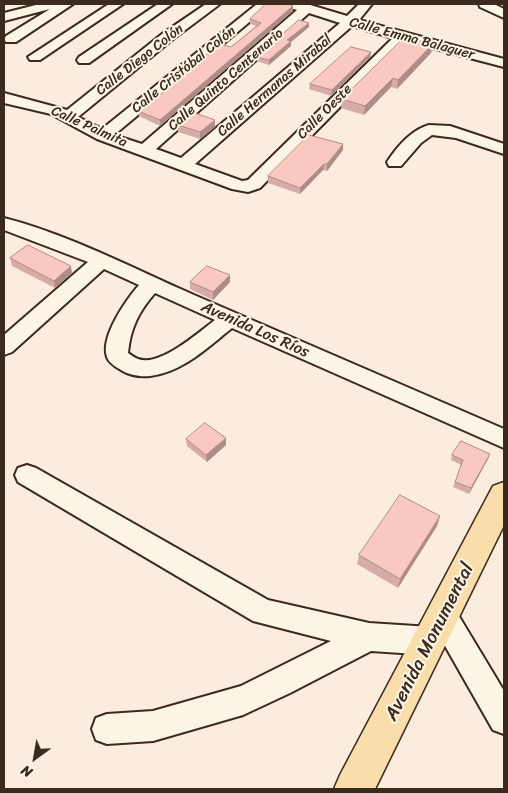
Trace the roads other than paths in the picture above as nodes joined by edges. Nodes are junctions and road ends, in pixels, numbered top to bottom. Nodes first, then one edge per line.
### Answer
1 (57, 4) edge
2 (67, 4) edge
3 (117, 4) edge
4 (166, 4) edge
5 (214, 4) edge
6 (265, 4) edge
7 (292, 4) edge
8 (366, 4) edge
9 (485, 4) edge
10 (307, 8) junction
11 (504, 14) edge
12 (6, 15) edge
13 (349, 22) junction
14 (402, 36) junction
15 (11, 39) dead end
16 (35, 57) dead end
17 (84, 60) dead end
18 (504, 63) edge
19 (4, 98) edge
20 (68, 117) junction
21 (103, 136) junction
22 (504, 149) edge
23 (144, 152) junction
24 (396, 162) dead end
25 (182, 166) junction
26 (248, 187) joint
27 (4, 224) edge
28 (102, 260) junction
29 (152, 283) junction
30 (230, 319) junction
31 (4, 347) edge
32 (504, 439) edge
33 (27, 474) dead end
34 (504, 495) edge
35 (438, 629) junction
36 (370, 637) junction
37 (504, 719) edge
38 (107, 729) dead end
39 (354, 789) edge

1 - 12 street
2 - 15 street
3 - 16 street
4 - 17 street
5 - 20 street, Calle Diego Colón
6 - 21 street, Calle Cristóbal Colón
7 - 10 street, Calle Emma Balaguer
8 - 13 street, Calle Hermanas Mirabal
9 - 11 street
10 - 13 street, Calle Emma Balaguer
10 - 23 street, Calle Quinto Centenario
13 - 14 street, Calle Emma Balaguer
13 - 25 street, Calle Hermanas Mirabal
14 - 18 street, Calle Emma Balaguer
14 - 26 street, Calle Oeste
19 - 20 street, Calle Palmita
20 - 21 street, Calle Palmita
21 - 23 street, Calle Palmita
22 - 24 street
23 - 25 street, Calle Palmita
25 - 26 street, Calle Palmita
27 - 28 street, Avenida Los Ríos
28 - 29 street, Avenida Los Ríos
28 - 31 street
29 - 30 street, Avenida Los Ríos
29 - 30 street
30 - 32 street, Avenida Los Ríos
33 - 36 street
34 - 35 main road, Avenida Monumental
35 - 36 street
35 - 37 street
35 - 39 main road, Avenida Monumental
36 - 38 street

